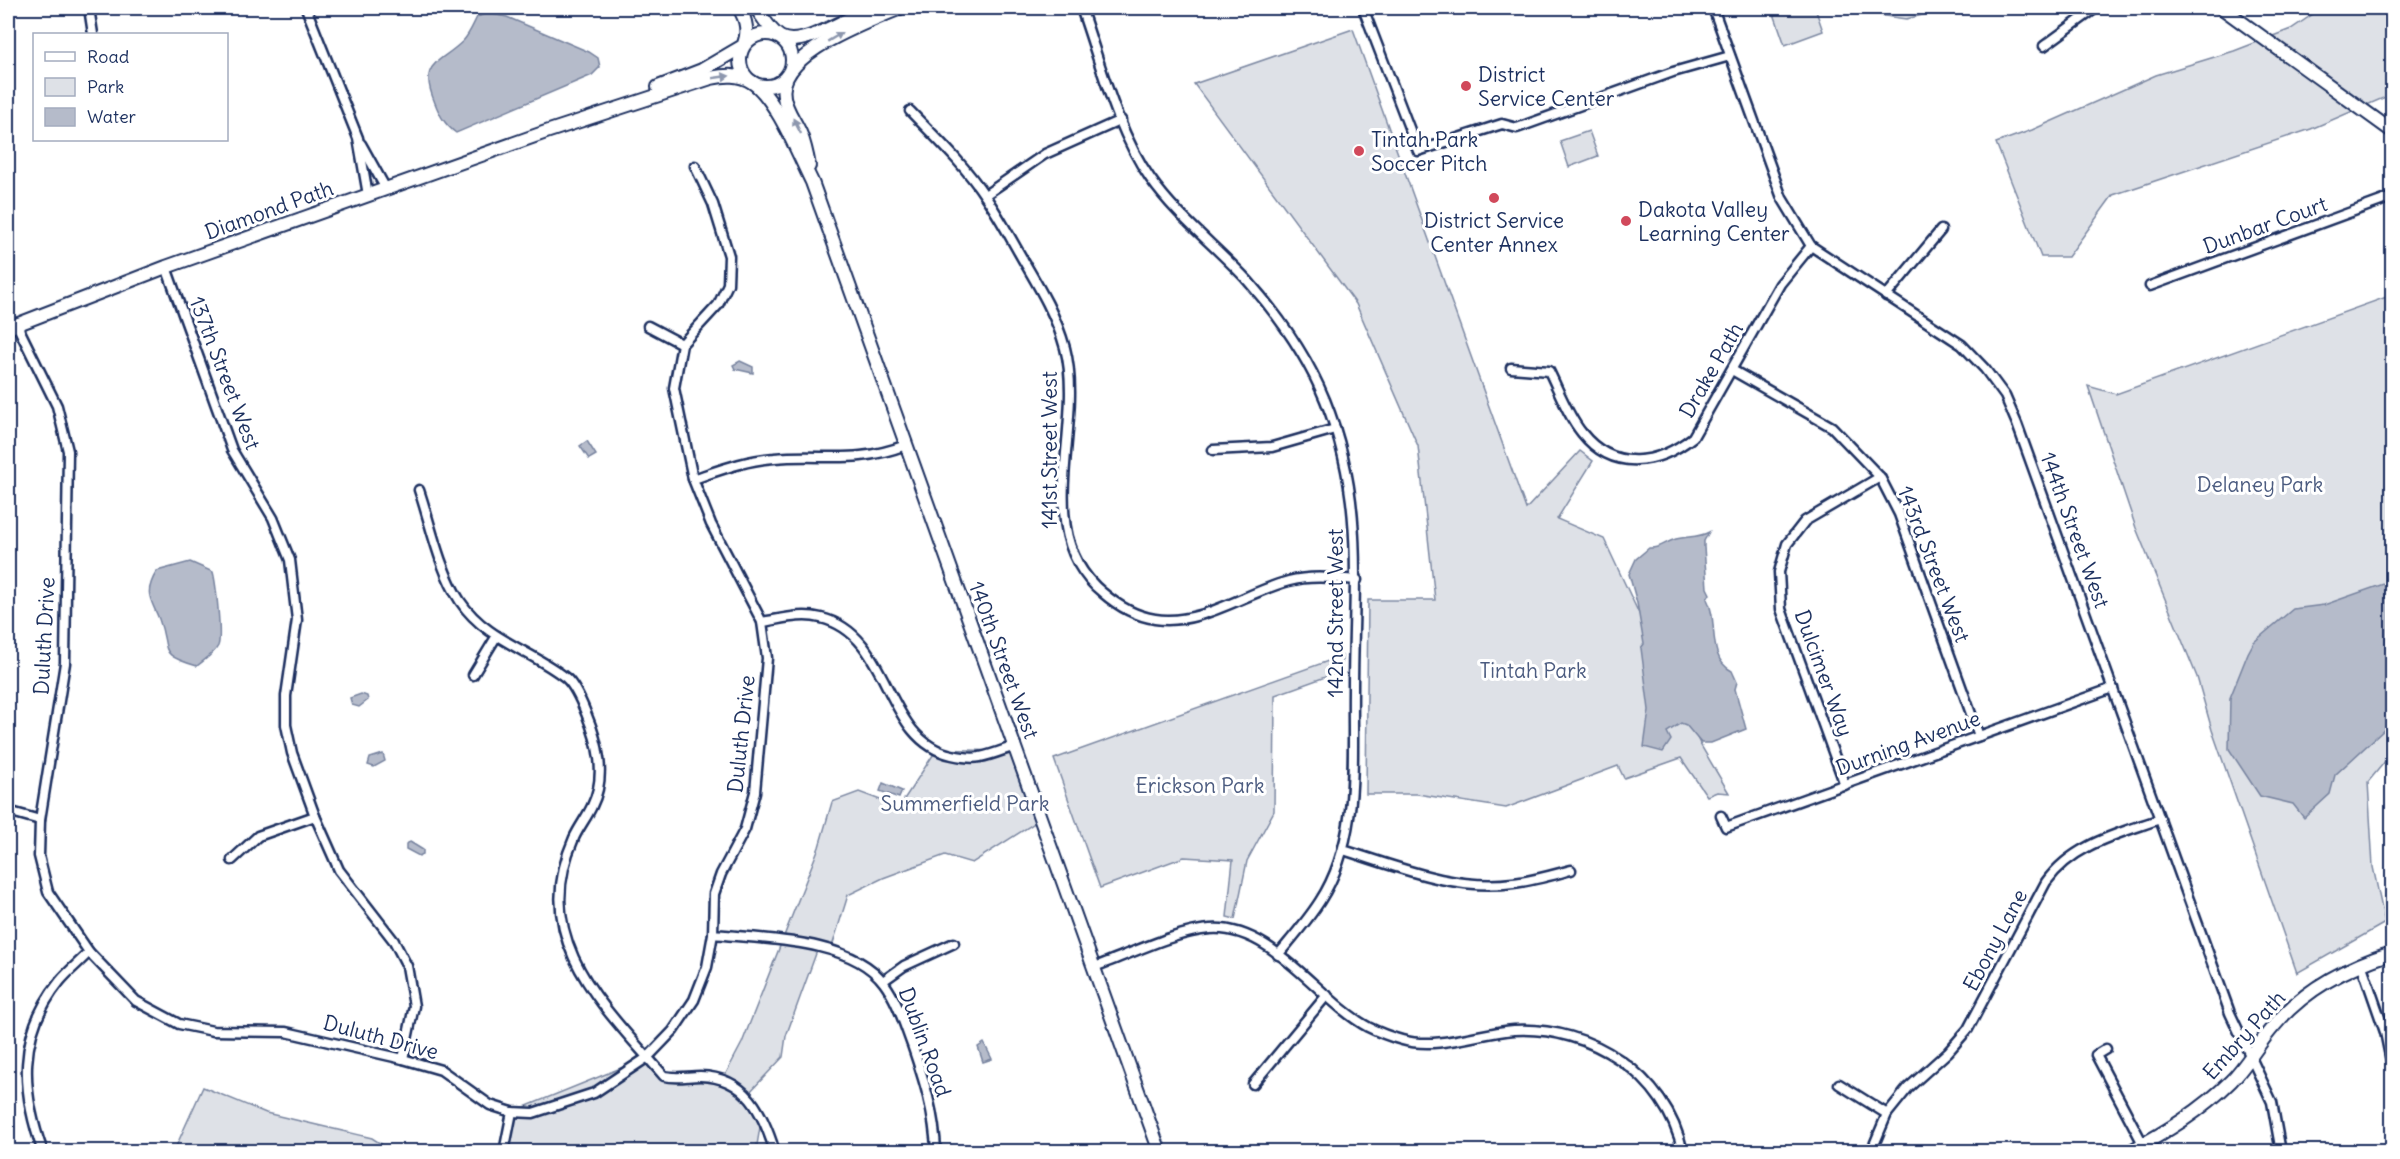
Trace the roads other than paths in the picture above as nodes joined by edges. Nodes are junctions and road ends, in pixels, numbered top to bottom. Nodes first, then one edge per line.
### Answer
1 (89, 8) edge
2 (306, 8) edge
3 (739, 8) edge
4 (756, 8) edge
5 (872, 8) edge
6 (900, 8) edge
7 (1081, 8) edge
8 (1363, 8) edge
9 (1713, 8) edge
10 (2096, 8) edge
11 (2222, 8) edge
12 (93, 33) edge
13 (779, 37) junction
14 (743, 46) junction
15 (2044, 46) dead end
16 (1730, 56) junction
17 (789, 73) junction
18 (753, 83) junction
19 (910, 111) dead end
20 (1121, 120) junction
21 (2392, 131) edge
22 (546, 132) junction
23 (358, 138) junction
24 (695, 166) dead end
25 (812, 182) junction
26 (386, 189) junction
27 (368, 195) junction
28 (985, 195) junction
29 (2392, 198) edge
30 (1941, 230) dead end
31 (1811, 246) junction
32 (166, 267) junction
33 (2150, 286) dead end
34 (1886, 296) junction
35 (12, 326) edge
36 (648, 326) dead end
37 (682, 344) junction
38 (1510, 368) dead end
39 (1732, 370) junction
40 (1335, 429) junction
41 (906, 445) junction
42 (1213, 450) dead end
43 (1880, 477) junction
44 (693, 479) junction
45 (419, 490) dead end
46 (1357, 579) junction
47 (762, 622) junction
48 (496, 637) junction
49 (473, 675) dead end
50 (2113, 688) junction
51 (1979, 736) junction
52 (1015, 746) junction
53 (1845, 784) junction
54 (8, 811) edge
55 (315, 816) junction
56 (1721, 816) dead end
57 (2160, 819) junction
58 (40, 820) junction
59 (1343, 850) junction
60 (232, 860) dead end
61 (1571, 870) dead end
62 (713, 934) junction
63 (954, 943) dead end
64 (89, 952) junction
65 (2392, 953) edge
66 (1278, 955) junction
67 (2361, 963) junction
68 (1094, 967) junction
69 (883, 981) junction
70 (1327, 995) junction
71 (2106, 1049) dead end
72 (2251, 1055) junction
73 (648, 1057) junction
74 (403, 1059) junction
75 (2392, 1066) edge
76 (1253, 1084) dead end
77 (1839, 1084) dead end
78 (512, 1112) junction
79 (1887, 1114) junction
80 (2142, 1144) junction
81 (43, 1152) edge
82 (504, 1152) edge
83 (775, 1152) edge
84 (936, 1152) edge
85 (1160, 1152) edge
86 (1683, 1152) edge
87 (1871, 1152) edge
88 (2129, 1152) edge
89 (2281, 1152) edge

1 - 12 street
2 - 23 street
3 - 14 street
4 - 13 street
5 - 13 street, Diamond Path
17 -> 6 street, Diamond Path
7 - 20 street, 142nd Street West
8 - 16 street
9 - 16 street, 144th Street West
10 - 15 street
11 - 21 street
13 - 14 street, Diamond Path
13 - 17 street
14 - 18 street
14 - 22 street, Diamond Path
16 - 31 street, 144th Street West
17 - 18 street, Diamond Path
25 -> 17 street, 140th Street West
22 -> 18 street, Diamond Path
18 - 25 street, 140th Street West
19 - 28 street, 141st Street West
20 - 28 street
20 - 40 street, 142nd Street West
22 - 26 street, Diamond Path
23 - 26 street
23 - 27 street
24 - 37 street
25 - 41 street, 140th Street West
26 - 27 street, Diamond Path
27 - 32 street, Diamond Path
28 - 46 street, 141st Street West
29 - 33 street, Dunbar Court
30 - 34 street
31 - 34 street, 144th Street West
31 - 39 street, Drake Path
32 - 35 street, Diamond Path
32 - 55 street, 137th Street West
34 - 50 street, 144th Street West
35 - 58 street, Duluth Drive
36 - 37 street
37 - 44 street, Duluth Drive
38 - 39 street, Drake Path
39 - 43 street, 143rd Street West
40 - 42 street
40 - 46 street, 142nd Street West
41 - 44 street
41 - 52 street, 140th Street West
43 - 51 street, 143rd Street West
43 - 53 street, Dulcimer Way
44 - 47 street, Duluth Drive
45 - 48 street
46 - 59 street, 142nd Street West
47 - 52 street
47 - 62 street, Duluth Drive
48 - 49 street
48 - 73 street
50 - 51 street, Durning Avenue
50 - 57 street, 144th Street West
51 - 53 street, Durning Avenue
52 - 68 street, 140th Street West
53 - 56 street, Durning Avenue
54 - 58 street
55 - 60 street
55 - 74 street, 137th Street West
57 - 72 street, 144th Street West
57 - 79 street, Ebony Lane
58 - 64 street, Duluth Drive
59 - 61 street
59 - 66 street, 142nd Street West
62 - 69 street, Dublin Road
62 - 73 street, Duluth Drive
63 - 69 street
64 - 74 street, Duluth Drive
64 - 81 street
65 - 67 street, Embry Path
66 - 68 street
66 - 70 street
67 - 72 street, Embry Path
67 - 75 street
68 - 85 street, 140th Street West
69 - 84 street, Dublin Road
70 - 76 street
70 - 86 street
71 - 80 street
72 - 80 street, Embry Path
72 - 89 street, 144th Street West
73 - 78 street, Duluth Drive
73 - 83 street
74 - 78 street, Duluth Drive
77 - 79 street
78 - 82 street
79 - 87 street, Ebony Lane
80 - 88 street, Embry Path

